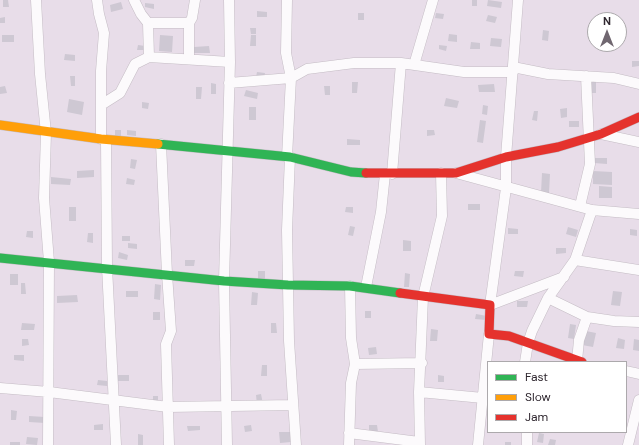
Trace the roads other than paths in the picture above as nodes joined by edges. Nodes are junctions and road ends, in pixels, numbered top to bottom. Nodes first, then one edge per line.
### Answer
1 (36, 0) edge
2 (97, 0) edge
3 (134, 0) edge
4 (195, 0) edge
5 (229, 0) edge
6 (287, 0) edge
7 (433, 0) edge
8 (518, 0) edge
9 (148, 23) junction
10 (189, 23) junction
11 (149, 57) junction
12 (189, 58) junction
13 (230, 62) junction
14 (402, 64) junction
15 (414, 65) junction
16 (513, 70) junction
17 (586, 76) junction
18 (291, 78) junction
19 (229, 83) junction
20 (639, 84) edge
21 (102, 105) junction
22 (639, 116) edge
23 (0, 125) edge
24 (46, 133) junction
25 (601, 134) junction
26 (588, 136) junction
27 (104, 139) junction
28 (639, 142) edge
29 (161, 144) junction
30 (227, 150) junction
31 (289, 157) junction
32 (506, 157) junction
33 (441, 173) junction
34 (456, 173) junction
35 (388, 174) junction
36 (506, 188) junction
37 (580, 206) junction
38 (592, 210) junction
39 (639, 214) edge
40 (0, 258) edge
41 (575, 260) junction
42 (49, 262) junction
43 (107, 267) junction
44 (639, 270) edge
45 (167, 274) junction
46 (564, 277) junction
47 (224, 281) junction
48 (288, 285) junction
49 (350, 286) junction
50 (366, 287) junction
51 (424, 297) junction
52 (548, 298) junction
53 (490, 304) junction
54 (587, 317) junction
55 (639, 322) edge
56 (489, 334) junction
57 (528, 343) junction
58 (525, 361) edge
59 (576, 361) edge
60 (579, 361) edge
61 (422, 363) junction
62 (355, 364) junction
63 (627, 371) edge
64 (639, 374) edge
65 (0, 388) edge
66 (48, 392) junction
67 (419, 392) junction
68 (483, 398) junction
69 (114, 400) junction
70 (639, 400) edge
71 (293, 404) junction
72 (168, 406) junction
73 (227, 406) junction
74 (349, 433) junction
75 (527, 433) edge
76 (415, 443) edge
77 (48, 445) edge
78 (116, 445) edge
79 (169, 445) edge
80 (227, 445) edge
81 (296, 445) edge
82 (349, 445) edge
83 (478, 445) edge
84 (527, 445) edge
85 (628, 445) edge

1 - 24 street
2 - 21 street
3 - 9 street
4 - 10 street
5 - 13 street
6 - 18 street
7 - 15 street
8 - 16 street
9 - 10 street
9 - 11 street
10 - 12 street
11 - 12 street
11 - 21 street
12 - 13 street
13 - 19 street
14 - 15 street
14 - 18 street
14 - 35 street
15 - 16 street
16 - 17 street
16 - 32 street
17 - 20 street
17 - 26 street
18 - 19 street
18 - 31 street
19 - 30 street
21 - 27 street
22 - 25 street
23 - 24 street
24 - 27 street
24 - 42 street
25 - 26 street
25 - 28 street
26 - 32 street
26 - 37 street
27 - 29 street
27 - 43 street
29 - 30 street
29 - 45 street
30 - 31 street
30 - 47 street
31 - 35 street
31 - 48 street
32 - 34 street
32 - 36 street
33 - 34 street
33 - 35 street
33 - 51 street
34 - 36 street
35 - 50 street
36 - 37 street
36 - 53 street
37 - 38 street
38 - 39 street
38 - 41 street
40 - 42 street
41 - 44 street
41 - 46 street
42 - 43 street
42 - 66 street
43 - 45 street
43 - 69 street
45 - 47 street
45 - 72 street
46 - 52 street
46 - 53 street
47 - 48 street
47 - 73 street
48 - 49 street
48 - 71 street
49 - 50 street
49 - 62 street
50 - 51 street
51 - 53 street
51 - 61 street
52 - 54 street
52 - 57 street
53 - 56 street
54 - 55 street
54 - 60 street
56 - 57 street
56 - 68 street
57 - 58 street
57 - 59 street
61 - 62 street
61 - 67 street
62 - 74 street
63 - 64 street
65 - 66 street
66 - 69 street
66 - 77 street
67 - 68 street
67 - 76 street
68 - 83 street
69 - 72 street
69 - 78 street
70 - 85 street
71 - 73 street
71 - 81 street
72 - 73 street
72 - 79 street
73 - 80 street
74 - 76 street
74 - 82 street
75 - 84 street

